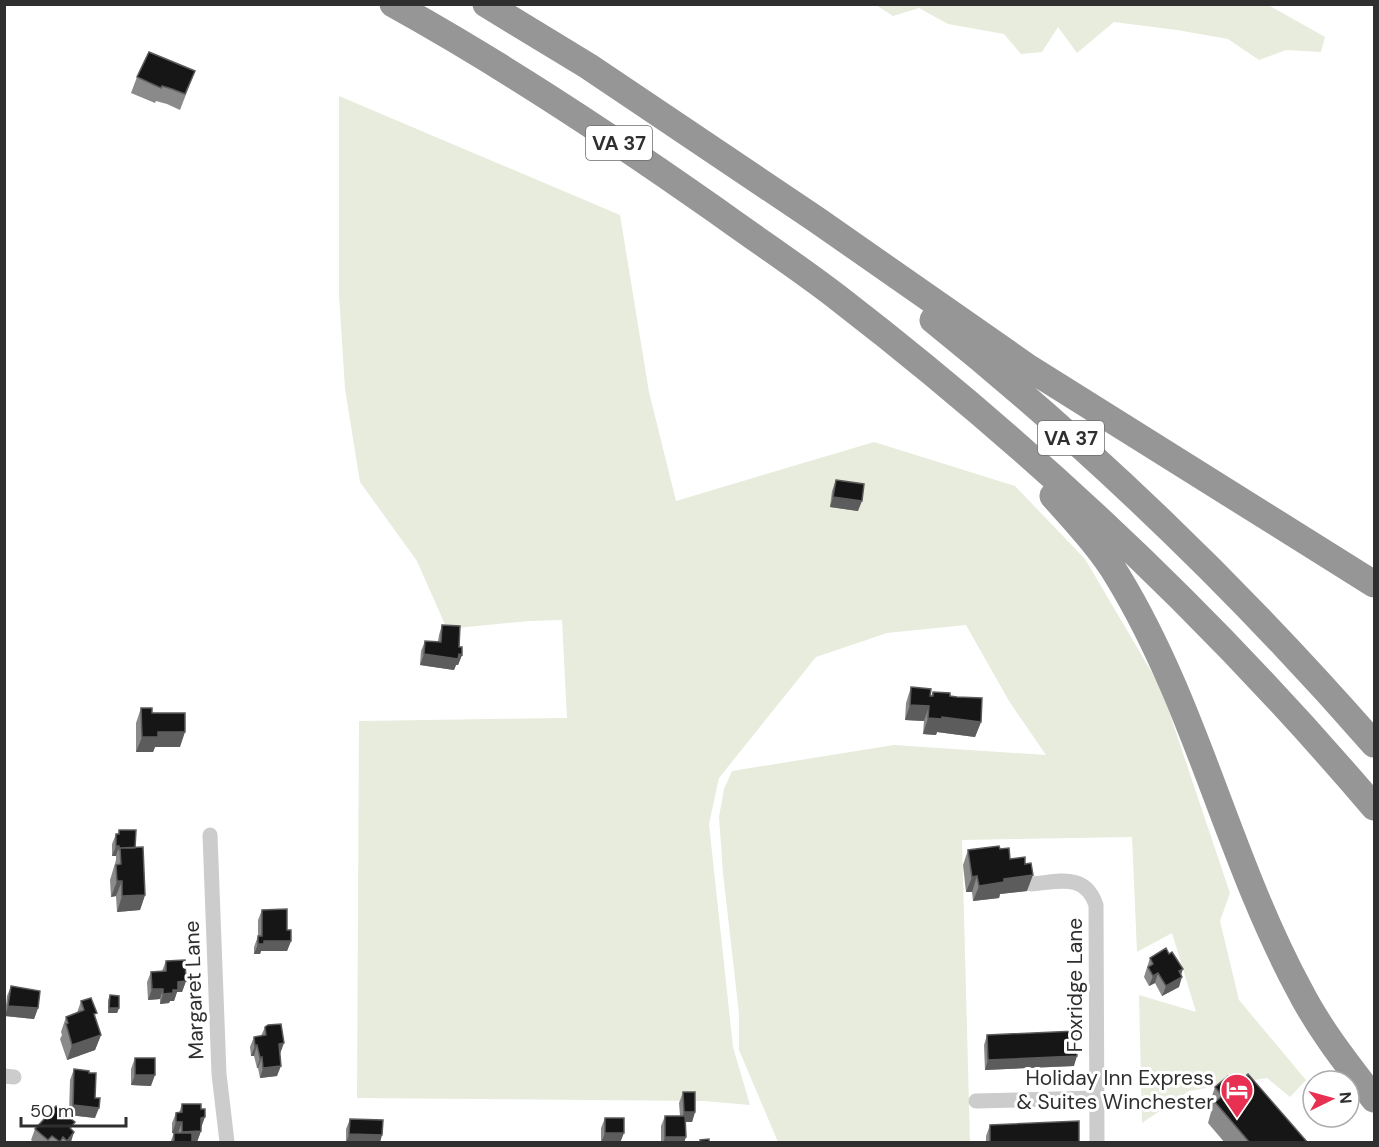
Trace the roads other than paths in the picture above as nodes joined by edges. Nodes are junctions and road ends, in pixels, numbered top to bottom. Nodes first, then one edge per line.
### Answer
1 (393, 4) edge
2 (486, 4) edge
3 (735, 167) junction
4 (835, 296) junction
5 (1374, 584) edge
6 (1374, 744) edge
7 (1374, 807) edge
8 (210, 835) dead end
9 (1031, 884) edge
10 (1097, 1098) junction
11 (1374, 1099) edge
12 (976, 1101) dead end
13 (226, 1143) edge
14 (1097, 1143) edge

1 - 4 highway, VA 37
2 - 3 highway, VA 37
3 - 5 highway
3 - 6 highway, VA 37
4 - 7 highway, VA 37
4 - 11 highway
8 - 13 street, Margaret Lane
9 - 10 street, Foxridge Lane
10 - 12 street
10 - 14 street, Foxridge Lane

